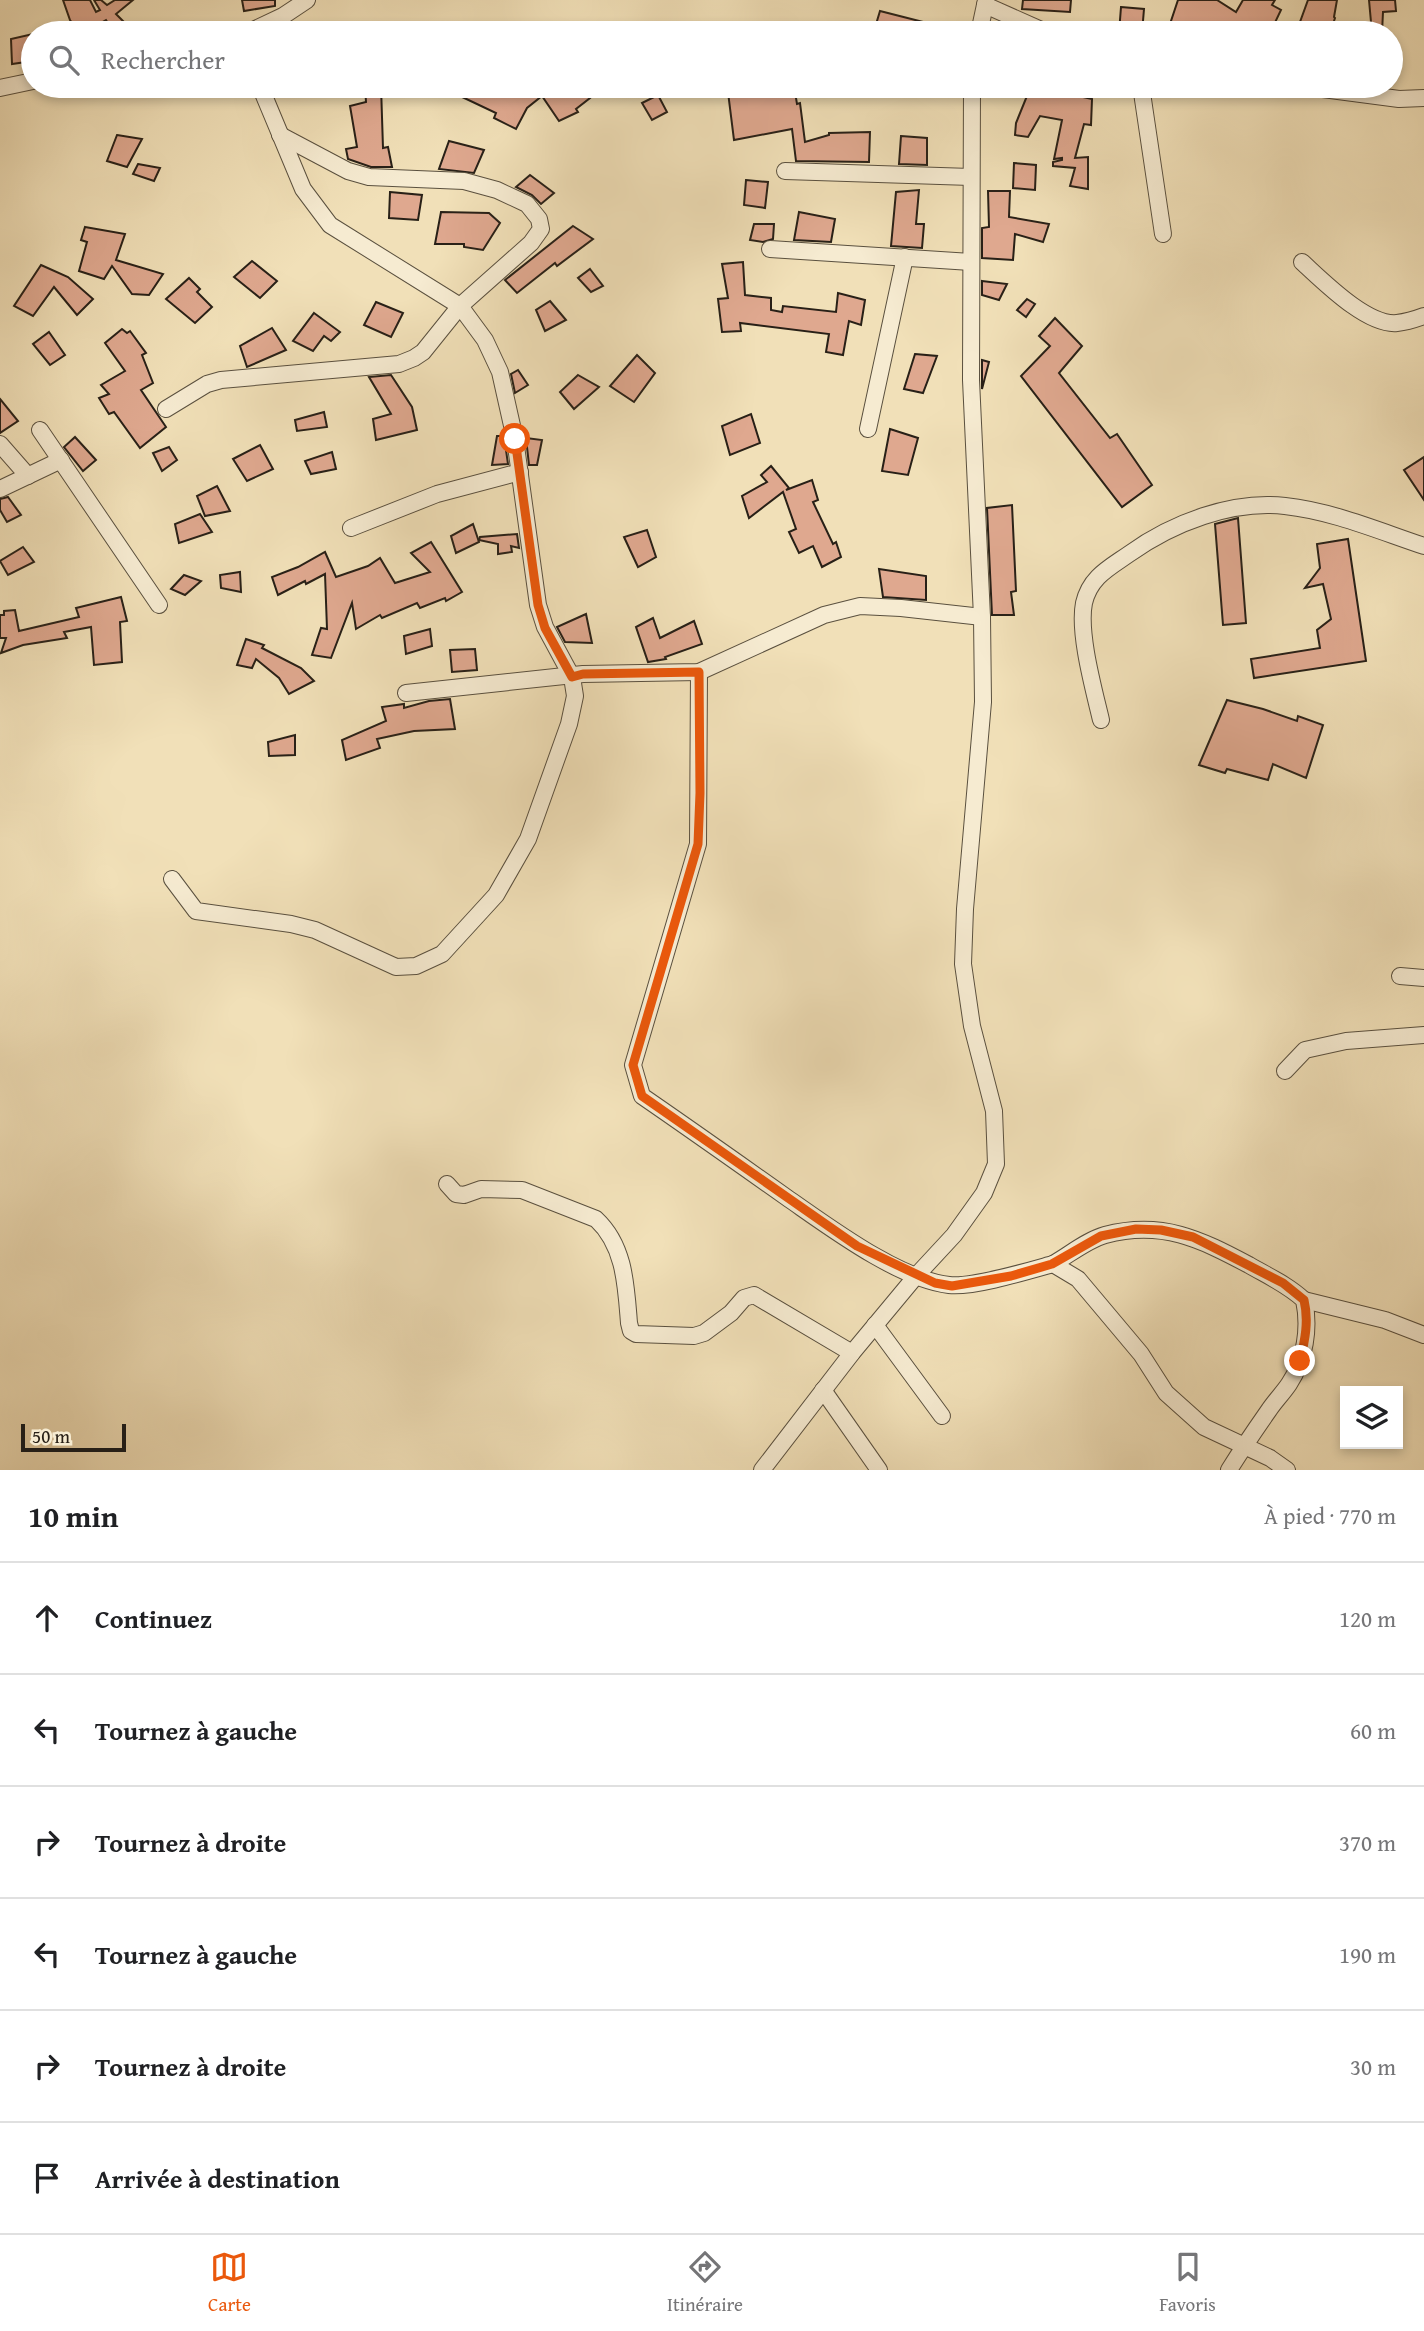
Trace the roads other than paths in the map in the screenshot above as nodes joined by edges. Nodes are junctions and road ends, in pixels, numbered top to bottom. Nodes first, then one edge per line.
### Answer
1 (307, 0) edge
2 (986, 3) edge
3 (272, 21) edge
4 (982, 21) edge
5 (1023, 21) edge
6 (21, 84) edge
7 (0, 88) edge
8 (265, 98) edge
9 (972, 98) edge
10 (1143, 98) edge
11 (1388, 98) edge
12 (1424, 98) edge
13 (280, 135) junction
14 (785, 171) dead end
15 (971, 177) junction
16 (1163, 234) dead end
17 (771, 249) dead end
18 (905, 257) junction
19 (971, 262) junction
20 (1301, 262) dead end
21 (460, 306) junction
22 (1424, 316) edge
23 (166, 410) dead end
24 (868, 429) dead end
25 (40, 430) dead end
26 (0, 444) edge
27 (61, 460) junction
28 (520, 472) junction
29 (28, 476) junction
30 (0, 489) edge
31 (351, 528) dead end
32 (1424, 546) edge
33 (159, 606) dead end
34 (982, 617) junction
35 (699, 672) junction
36 (572, 677) junction
37 (406, 693) dead end
38 (1101, 720) dead end
39 (172, 879) dead end
40 (1401, 976) dead end
41 (1424, 978) edge
42 (1424, 1035) edge
43 (1285, 1071) dead end
44 (447, 1184) dead end
45 (1052, 1264) junction
46 (916, 1276) junction
47 (1304, 1300) junction
48 (875, 1325) junction
49 (1424, 1335) edge
50 (852, 1353) junction
51 (823, 1390) junction
52 (942, 1416) dead end
53 (1244, 1446) junction
54 (762, 1470) edge
55 (879, 1470) edge
56 (1230, 1470) edge
57 (1287, 1470) edge

1 - 3 street
2 - 4 street
2 - 5 street
6 - 7 street
8 - 13 street
9 - 15 street
10 - 16 street
11 - 12 street
13 - 21 street
13 - 21 street
14 - 15 street
15 - 19 street
17 - 18 street
18 - 19 street
18 - 24 street
19 - 34 street
20 - 22 street
21 - 23 street
21 - 28 street
25 - 27 street
26 - 29 street
27 - 29 street
27 - 33 street
28 - 31 street
28 - 36 street
29 - 30 street
32 - 38 street
34 - 35 street
34 - 46 street
35 - 36 street
35 - 46 street
36 - 37 street
36 - 39 street
40 - 41 street
42 - 43 street
44 - 50 street
45 - 46 street
45 - 47 street
45 - 53 street
46 - 48 street
47 - 49 street
47 - 53 street
48 - 50 street
48 - 52 street
50 - 51 street
51 - 54 street
51 - 55 street
53 - 56 street
53 - 57 street

